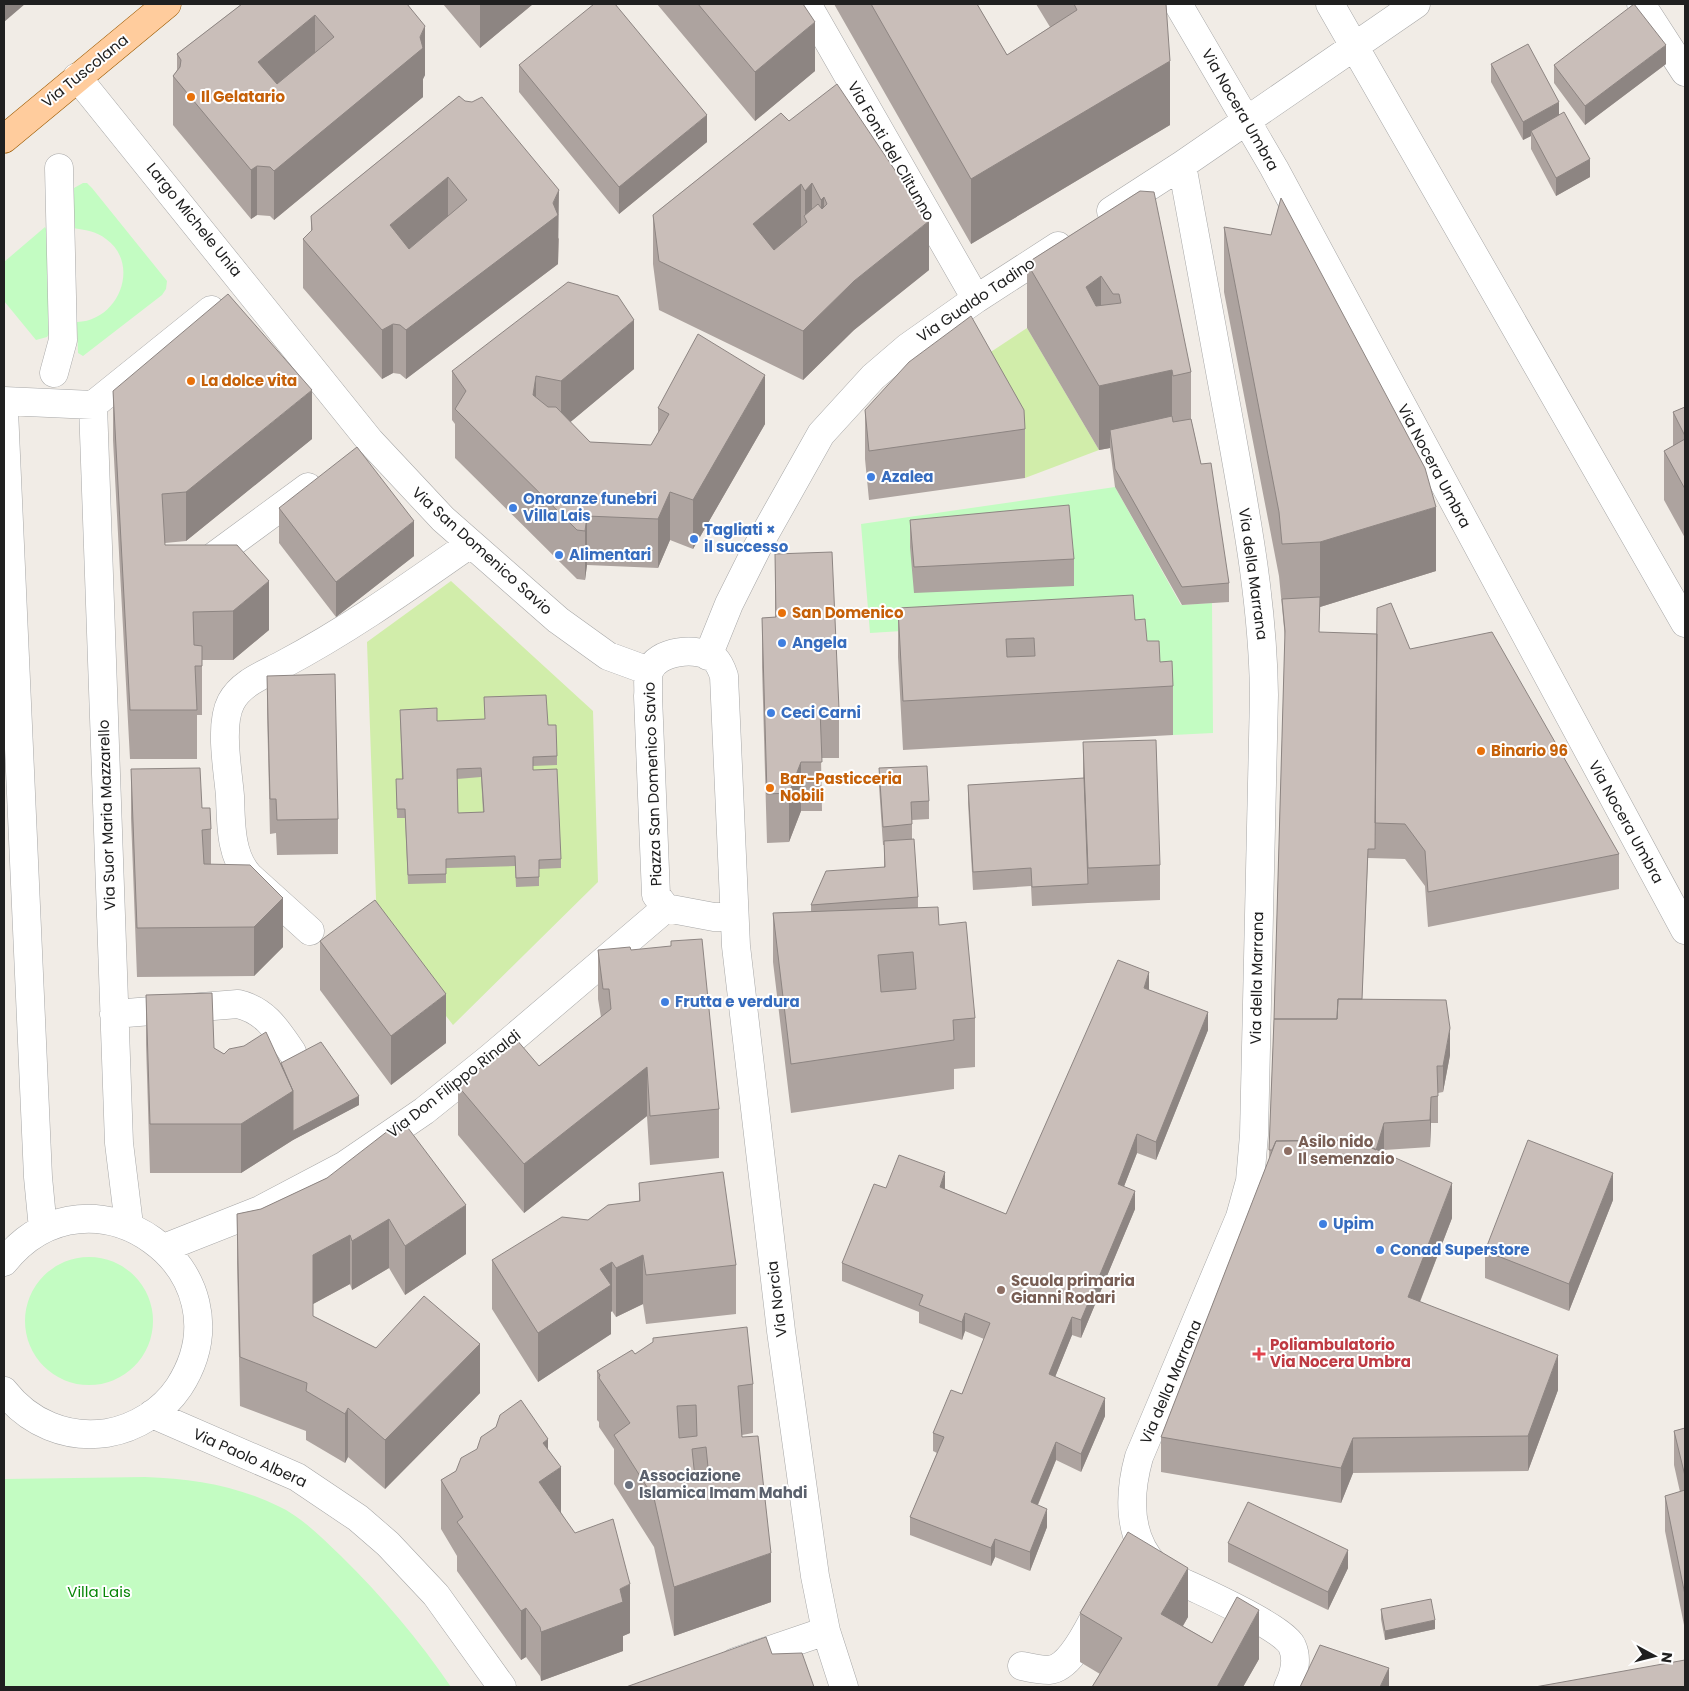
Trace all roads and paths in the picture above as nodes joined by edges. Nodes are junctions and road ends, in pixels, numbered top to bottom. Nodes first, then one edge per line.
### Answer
1 (167, 4) edge
2 (807, 4) edge
3 (1178, 4) edge
4 (1330, 4) edge
5 (1416, 4) edge
6 (1641, 4) edge
7 (1354, 47) junction
8 (1685, 72) edge
9 (77, 77) junction
10 (1247, 121) junction
11 (4, 139) edge
12 (1182, 166) junction
13 (58, 168) dead end
14 (245, 283) junction
15 (976, 299) junction
16 (54, 373) dead end
17 (4, 401) edge
18 (93, 405) junction
19 (4, 410) edge
20 (370, 441) junction
21 (470, 544) junction
22 (206, 562) edge
23 (1685, 623) edge
24 (708, 656) junction
25 (649, 671) junction
26 (666, 908) junction
27 (734, 912) junction
28 (1685, 930) edge
29 (310, 931) dead end
30 (114, 1014) junction
31 (292, 1052) dead end
32 (129, 1226) junction
33 (43, 1230) junction
34 (164, 1248) junction
35 (4, 1262) edge
36 (7, 1403) edge
37 (152, 1414) junction
38 (1138, 1540) junction
39 (826, 1631) junction
40 (1022, 1666) dead end
41 (710, 1670) edge
42 (502, 1687) edge
43 (844, 1687) edge
44 (1288, 1687) edge

1 - 9 main road, Via Tuscolana
2 - 15 street, Via Fonti del Clitunno
3 - 10 street, Via Nocera Umbra
4 - 7 street
5 - 7 street, Via Gualdo Tadino
6 - 8 street
7 - 10 street, Via Gualdo Tadino
7 - 23 street
9 - 11 main road, Via Tuscolana
9 - 14 street, Largo Michele Unia
10 - 12 street, Via Gualdo Tadino
10 - 28 street, Via Nocera Umbra
12 - 15 street, Via Gualdo Tadino
12 - 38 street, Via della Marrana
13 - 16 street
14 - 18 street, Largo Michele Unia
14 - 20 street, Via San Domenico Savio
15 - 24 street, Via Gualdo Tadino
17 - 18 street
18 - 30 street, Via Suor Maria Mazzarello
19 - 33 street
20 - 21 street, Via San Domenico Savio
20 - 22 street
21 - 25 street, Via San Domenico Savio
21 - 29 street
24 - 25 street, Piazza San Domenico Savio
24 - 27 street
25 - 26 street, Piazza San Domenico Savio
26 - 27 street, Piazza San Domenico Savio
26 - 34 street, Via Don Filippo Rinaldi
27 - 39 street, Via Norcia
30 - 31 street
30 - 32 street, Via Suor Maria Mazzarello
32 - 33 street
32 - 34 street
33 - 35 street
34 - 37 street
36 - 37 street
37 - 42 street, Via Paolo Albera
38 - 40 street
38 - 44 street, Via della Marrana
39 - 41 street
39 - 43 street, Via Norcia

